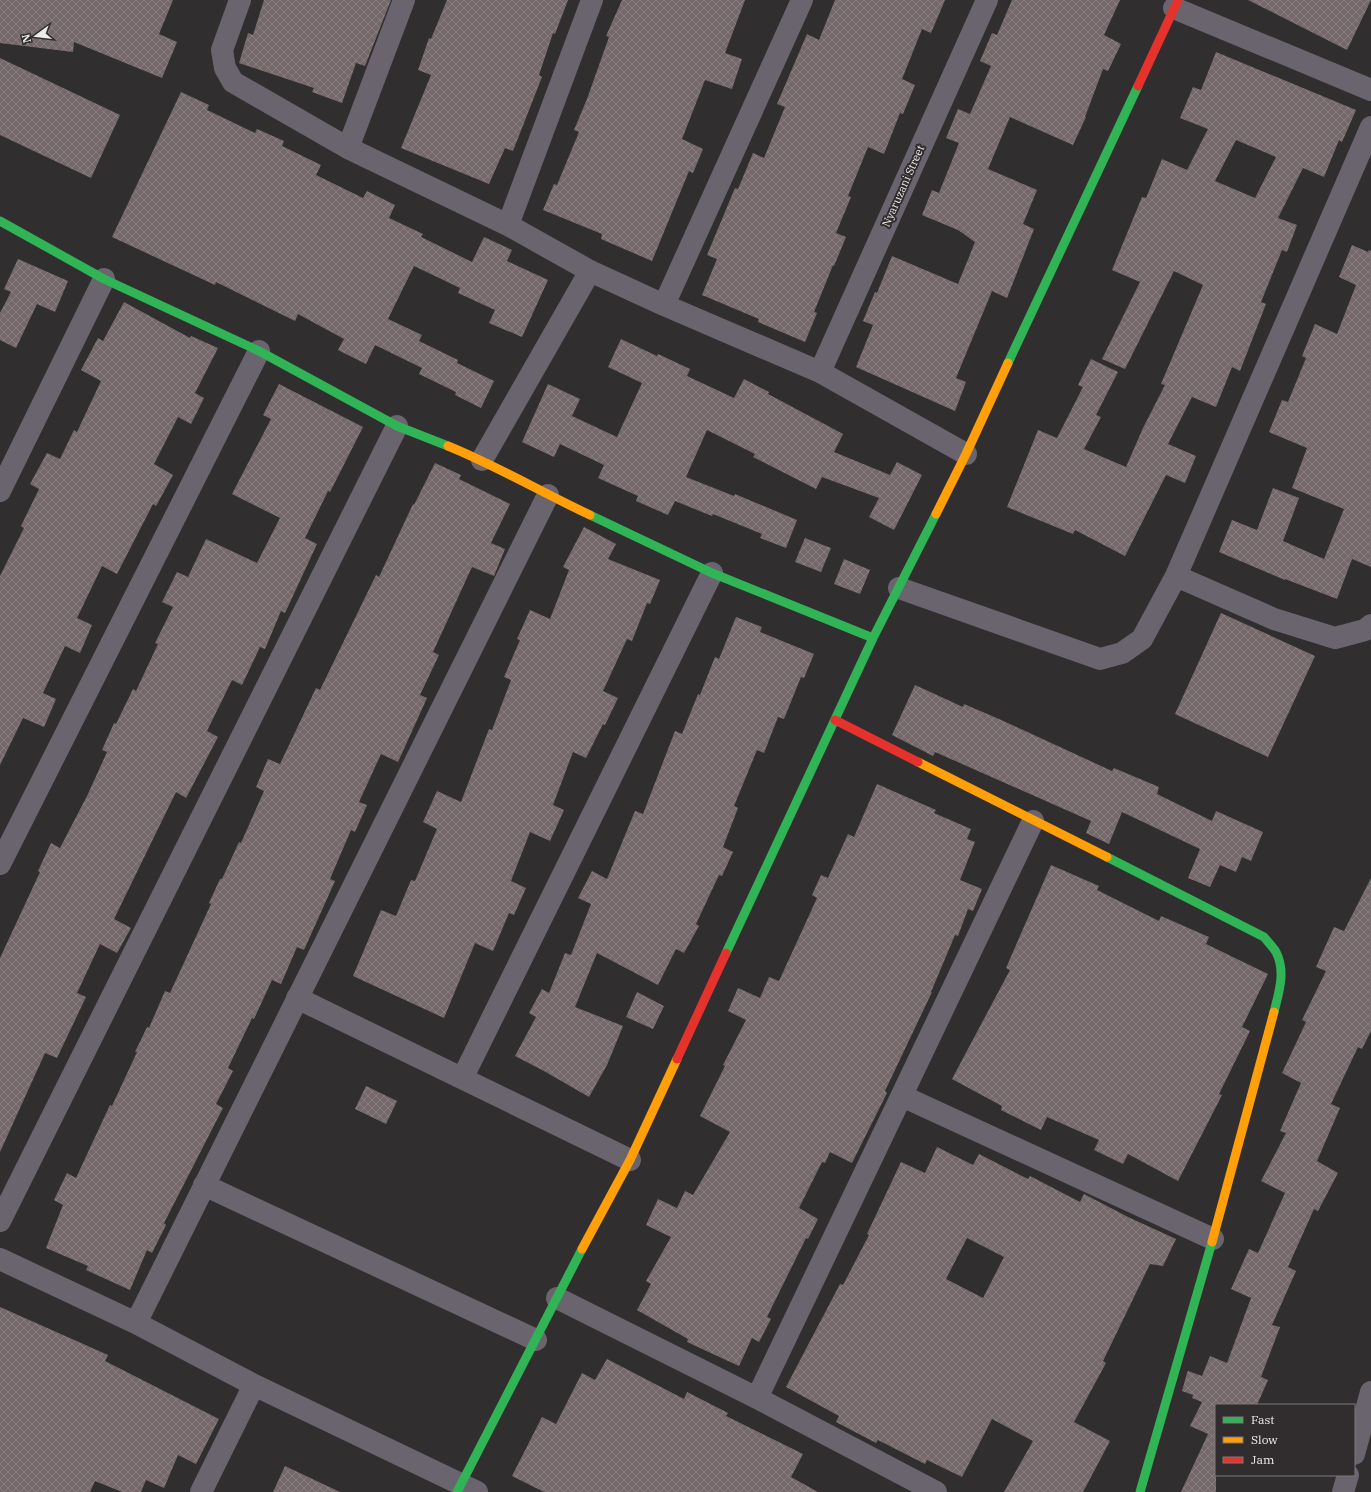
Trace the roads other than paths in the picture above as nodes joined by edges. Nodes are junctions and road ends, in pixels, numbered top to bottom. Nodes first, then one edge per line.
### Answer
1 (240, 0) edge
2 (404, 0) edge
3 (592, 0) edge
4 (802, 0) edge
5 (987, 0) edge
6 (1176, 4) edge
7 (1371, 90) edge
8 (1371, 127) edge
9 (348, 148) junction
10 (0, 221) edge
11 (508, 225) junction
12 (590, 271) junction
13 (104, 279) junction
14 (664, 305) junction
15 (259, 351) junction
16 (820, 372) junction
17 (397, 426) junction
18 (966, 454) junction
19 (482, 460) junction
20 (0, 491) edge
21 (548, 496) junction
22 (712, 573) junction
23 (1176, 576) junction
24 (898, 588) junction
25 (1371, 625) edge
26 (873, 638) junction
27 (835, 720) junction
28 (1033, 821) junction
29 (0, 864) edge
30 (297, 998) junction
31 (463, 1078) junction
32 (902, 1096) junction
33 (630, 1160) junction
34 (204, 1185) junction
35 (0, 1221) edge
36 (1213, 1240) junction
37 (0, 1260) edge
38 (558, 1298) junction
39 (136, 1323) junction
40 (536, 1340) junction
41 (254, 1385) junction
42 (1371, 1392) edge
43 (757, 1398) junction
44 (1355, 1450) edge
45 (1348, 1476) edge
46 (465, 1489) edge
47 (201, 1492) edge
48 (936, 1492) edge
49 (1140, 1492) edge
50 (1344, 1492) edge

1 - 9 street
2 - 9 street
3 - 11 street
4 - 14 street
5 - 16 street, Nyaruzani Street
6 - 7 street
6 - 18 street
8 - 23 street
9 - 11 street
10 - 13 street
11 - 12 street
12 - 14 street
12 - 19 street
13 - 15 street
13 - 20 street
14 - 16 street
15 - 17 street
15 - 29 street
16 - 18 street
17 - 19 street
17 - 35 street
18 - 24 street
19 - 21 street
21 - 22 street
21 - 30 street
22 - 26 street
22 - 31 street
23 - 24 street
23 - 25 street
24 - 26 street
26 - 27 street
27 - 28 street
27 - 33 street
28 - 32 street
28 - 36 street
30 - 31 street
30 - 34 street
31 - 33 street
32 - 36 street
32 - 43 street
33 - 38 street
34 - 39 street
34 - 40 street
36 - 49 street
37 - 39 street
38 - 40 street
38 - 43 street
39 - 41 street
40 - 46 street
41 - 46 street
41 - 47 street
42 - 44 street
43 - 48 street
45 - 50 street

